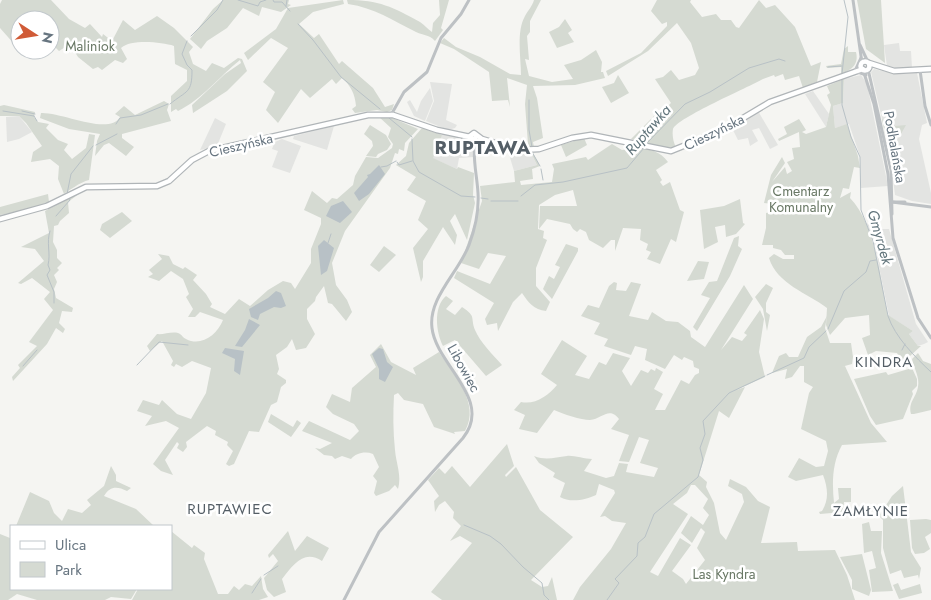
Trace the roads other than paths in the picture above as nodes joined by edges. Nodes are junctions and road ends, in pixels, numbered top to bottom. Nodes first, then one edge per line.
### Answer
1 (469, 0) edge
2 (853, 0) edge
3 (863, 56) junction
4 (868, 67) junction
5 (931, 69) edge
6 (920, 70) junction
7 (854, 71) junction
8 (393, 115) junction
9 (931, 125) edge
10 (474, 138) junction
11 (893, 201) junction
12 (931, 207) edge
13 (0, 218) edge
14 (931, 338) edge
15 (344, 600) edge

1 - 8 street
2 - 3 street
3 - 4 street
3 - 7 street
4 - 6 main road
4 - 7 main road, Cieszyńska
4 - 7 street
4 - 11 street, Podhalańska
5 - 6 main road
6 - 9 street
7 - 10 main road, Cieszyńska
8 - 10 main road, Cieszyńska
8 - 13 main road, Cieszyńska
10 - 15 street, Libowiec
11 - 12 street
11 - 14 street, Podhalańska

